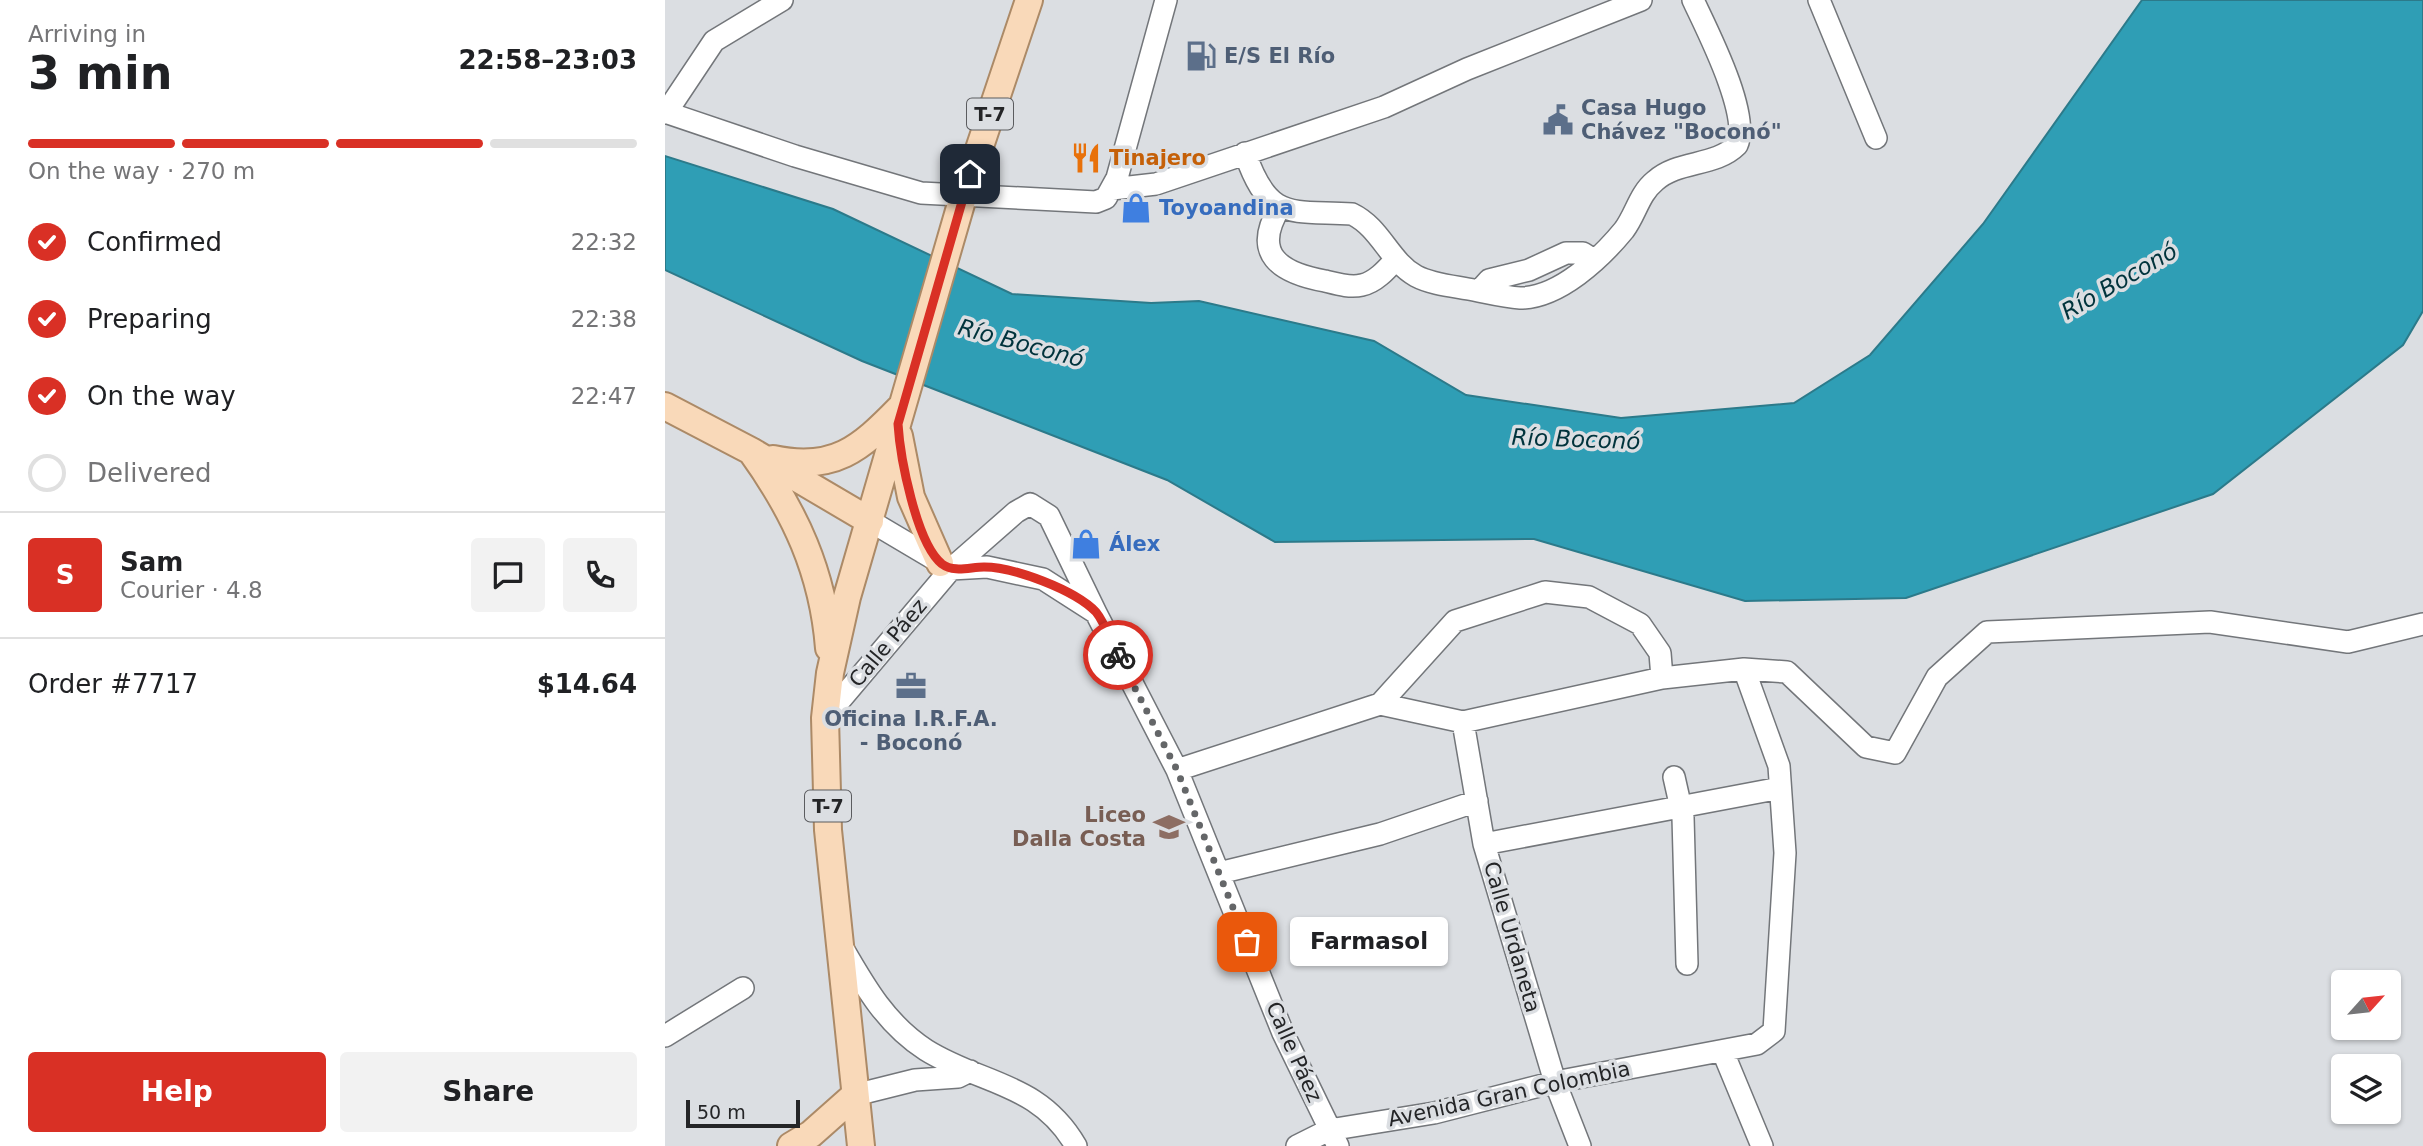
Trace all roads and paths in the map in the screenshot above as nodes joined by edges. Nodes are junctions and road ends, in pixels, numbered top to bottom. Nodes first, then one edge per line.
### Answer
1 (782, 0) edge
2 (1029, 0) edge
3 (1166, 0) edge
4 (1641, 0) edge
5 (1693, 0) edge
6 (1819, 0) edge
7 (665, 112) edge
8 (1876, 138) dead end
9 (1245, 153) junction
10 (1112, 189) junction
11 (963, 197) junction
12 (1280, 207) junction
13 (1396, 259) junction
14 (665, 406) edge
15 (903, 406) junction
16 (751, 451) junction
17 (870, 521) junction
18 (946, 566) junction
19 (1096, 612) junction
20 (2423, 624) edge
21 (1744, 669) junction
22 (830, 673) junction
23 (1661, 678) junction
24 (1380, 704) junction
25 (825, 718) junction
26 (1464, 722) junction
27 (1177, 770) junction
28 (1674, 777) dead end
29 (1780, 788) junction
30 (1477, 801) junction
31 (1681, 807) junction
32 (1485, 844) junction
33 (1219, 873) junction
34 (842, 947) junction
35 (1688, 964) dead end
36 (743, 988) dead end
37 (665, 1036) edge
38 (1724, 1052) junction
39 (970, 1071) junction
40 (1555, 1082) junction
41 (855, 1095) junction
42 (1334, 1138) edge
43 (801, 1140) edge
44 (851, 1146) edge
45 (861, 1146) edge
46 (1076, 1146) edge
47 (1297, 1146) edge
48 (1580, 1146) edge
49 (1762, 1146) edge

1 - 7 street
2 - 11 main road, T-7
3 - 10 street
4 - 9 street
5 - 13 street
6 - 8 street
7 - 11 street
9 - 10 street
9 - 12 street
10 - 11 street
11 - 15 main road, T-7
12 - 13 street
12 - 13 street
14 - 16 main road
15 - 16 main road
15 - 17 main road, T-7
15 - 18 main road
16 - 17 main road
16 - 22 main road
17 - 18 street
17 - 22 main road, T-7
18 - 19 street
18 - 19 street, Calle Páez
18 - 25 street, Calle Páez
19 - 27 street, Calle Páez
20 - 21 street
21 - 23 street
21 - 29 street, Avenida Gran Colombia
22 - 25 main road, T-7
23 - 24 street
23 - 26 street
24 - 26 street
24 - 27 street
25 - 34 main road, T-7
26 - 30 street, Calle Urdaneta
27 - 33 street, Calle Páez
28 - 31 street
29 - 31 street
29 - 38 street, Avenida Gran Colombia
30 - 32 street, Calle Urdaneta
30 - 33 street
31 - 32 street
31 - 35 street
32 - 40 street, Calle Urdaneta
33 - 42 street, Calle Páez
34 - 39 street
34 - 41 main road, T-7
36 - 37 street
38 - 40 street, Avenida Gran Colombia
38 - 49 street
39 - 41 street
39 - 46 street
40 - 42 street, Avenida Gran Colombia
40 - 48 street, Calle Urdaneta
41 - 43 main road
41 - 45 main road, T-7
42 - 47 street, Avenida Gran Colombia
43 - 44 main road

